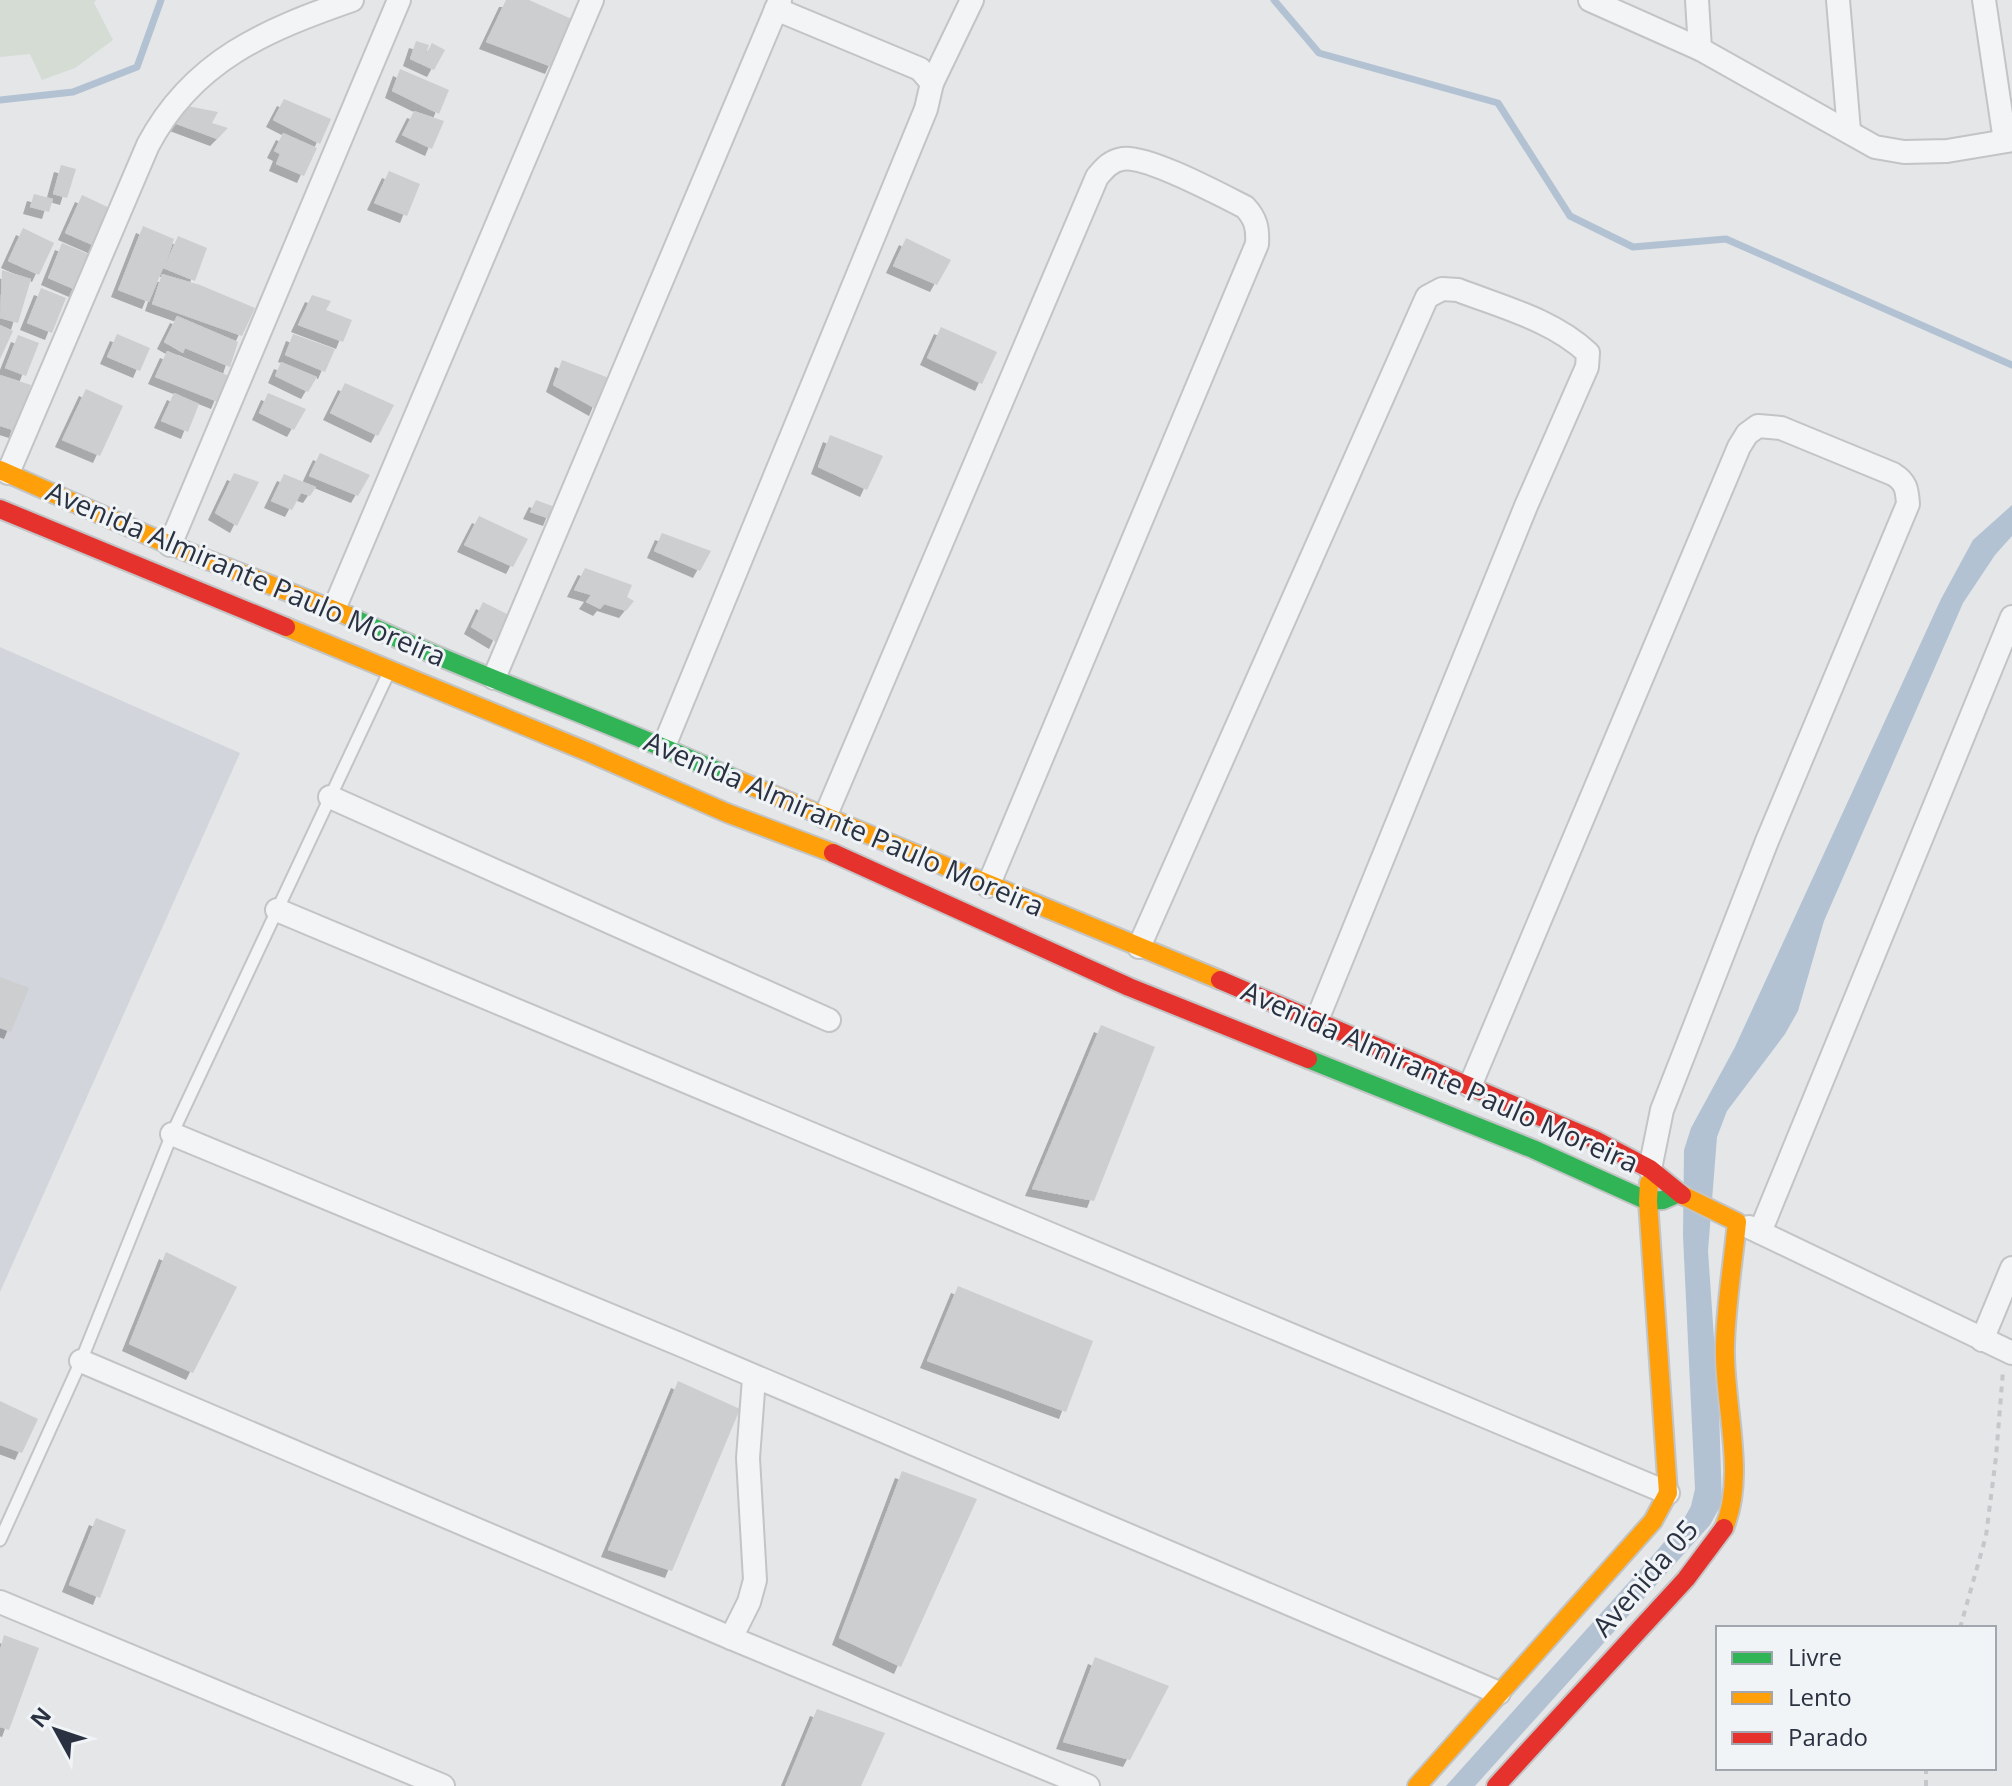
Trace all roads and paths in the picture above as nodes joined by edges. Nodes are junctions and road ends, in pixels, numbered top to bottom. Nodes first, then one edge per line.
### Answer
1 (352, 0) edge
2 (399, 0) edge
3 (592, 0) edge
4 (972, 0) edge
5 (1697, 0) edge
6 (1838, 0) edge
7 (1984, 0) edge
8 (1592, 1) edge
9 (778, 4) edge
10 (1700, 49) junction
11 (932, 83) junction
12 (1849, 131) junction
13 (2009, 141) edge
14 (4, 472) edge
15 (0, 509) edge
16 (170, 545) junction
17 (334, 609) junction
18 (2012, 617) edge
19 (396, 656) junction
20 (494, 678) junction
21 (664, 746) junction
22 (330, 797) junction
23 (825, 817) junction
24 (988, 886) junction
25 (277, 910) junction
26 (1139, 947) junction
27 (829, 1020) dead end
28 (1317, 1020) junction
29 (1470, 1086) junction
30 (172, 1134) junction
31 (1650, 1169) junction
32 (1682, 1194) junction
33 (1648, 1201) junction
34 (1729, 1217) junction
35 (1760, 1232) junction
36 (2012, 1268) edge
37 (1982, 1340) junction
38 (2008, 1351) edge
39 (81, 1361) junction
40 (754, 1378) junction
41 (1668, 1493) junction
42 (0, 1540) edge
43 (0, 1602) edge
44 (1961, 1626) edge
45 (731, 1638) junction
46 (1499, 1693) junction
47 (443, 1786) edge
48 (1088, 1786) edge
49 (1417, 1786) edge
50 (1496, 1786) edge

1 - 14 street
2 - 16 street
3 - 17 street
4 - 11 street
5 - 10 street
6 - 12 street
7 - 13 street
8 - 10 street
9 - 11 street
9 - 20 street
10 - 12 street
11 - 21 street
12 - 13 street
14 - 16 main road, Avenida Almirante Paulo Moreira
15 - 19 main road, Avenida Almirante Paulo Moreira
16 - 17 main road, Avenida Almirante Paulo Moreira
17 - 19 main road, Avenida Almirante Paulo Moreira
18 - 35 street
19 - 20 main road, Avenida Almirante Paulo Moreira
19 - 22 lane
19 - 33 main road, Avenida Almirante Paulo Moreira
20 - 21 main road, Avenida Almirante Paulo Moreira
21 - 23 main road, Avenida Almirante Paulo Moreira
22 - 25 lane
22 - 27 street
23 - 24 main road, Avenida Almirante Paulo Moreira
23 - 24 street
24 - 26 main road, Avenida Almirante Paulo Moreira
25 - 30 lane
25 - 41 street
26 - 28 main road, Avenida Almirante Paulo Moreira
26 - 28 street
28 - 29 main road, Avenida Almirante Paulo Moreira
29 - 31 main road, Avenida Almirante Paulo Moreira
29 - 31 street
30 - 39 lane
30 - 40 street
31 - 32 main road, Avenida Almirante Paulo Moreira
31 - 33 main road
32 - 33 main road, Avenida Almirante Paulo Moreira
32 - 34 main road, Avenida Almirante Paulo Moreira
33 - 41 main road
34 - 35 street, Avenida Almirante Paulo Moreira
34 - 50 main road, Avenida 05
35 - 37 street, Avenida Almirante Paulo Moreira
36 - 37 street
37 - 38 street, Avenida Almirante Paulo Moreira
38 - 44 path
39 - 42 lane
39 - 45 street
40 - 45 street
40 - 46 street
41 - 46 main road
43 - 47 street
45 - 48 street
46 - 49 main road

